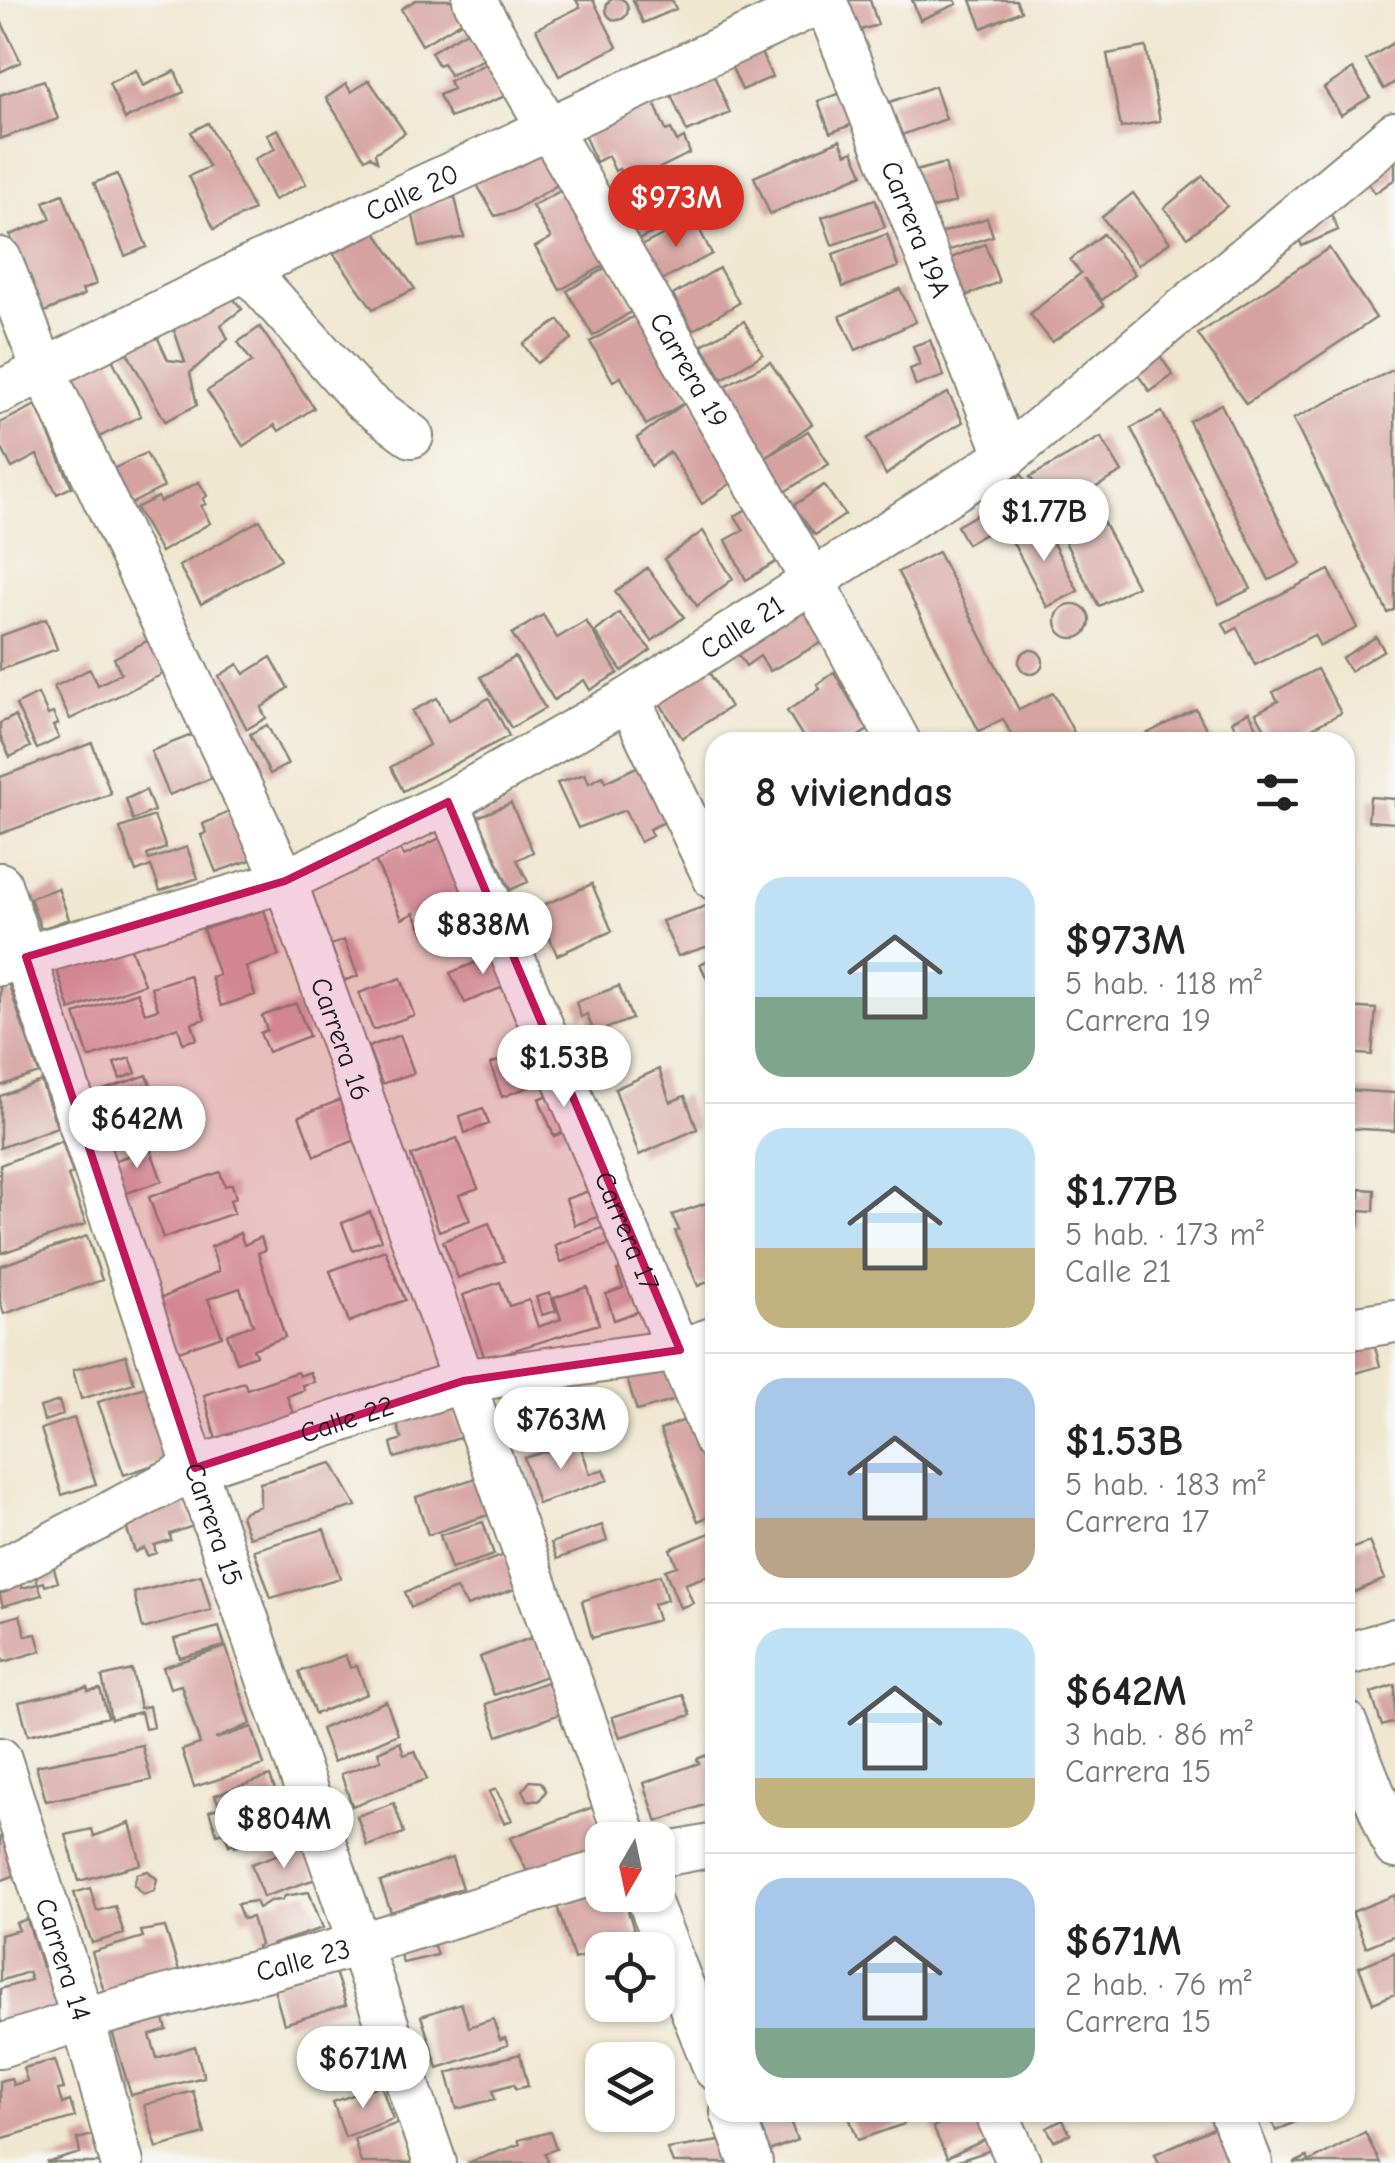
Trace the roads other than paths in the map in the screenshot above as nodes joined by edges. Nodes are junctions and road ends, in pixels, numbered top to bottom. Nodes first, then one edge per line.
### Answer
1 (474, 0) edge
2 (826, 0) edge
3 (550, 127) junction
4 (1395, 132) edge
5 (0, 259) edge
6 (246, 269) junction
7 (44, 371) junction
8 (0, 392) edge
9 (412, 436) dead end
10 (1008, 456) junction
11 (814, 583) junction
12 (629, 698) junction
13 (894, 732) edge
14 (448, 802) junction
15 (705, 859) edge
16 (285, 881) junction
17 (0, 884) edge
18 (13, 960) edge
19 (1395, 1322) edge
20 (1355, 1328) edge
21 (697, 1344) edge
22 (463, 1381) junction
23 (705, 1387) edge
24 (195, 1468) junction
25 (0, 1570) edge
26 (1395, 1640) edge
27 (1355, 1653) edge
28 (1355, 1747) edge
29 (0, 1759) edge
30 (621, 1822) edge
31 (705, 1847) edge
32 (1395, 1848) edge
33 (675, 1853) edge
34 (585, 1876) edge
35 (655, 1912) edge
36 (361, 1944) junction
37 (84, 2019) junction
38 (705, 2044) edge
39 (0, 2046) edge
40 (736, 2122) edge
41 (1001, 2122) edge
42 (1235, 2122) edge
43 (122, 2163) edge
44 (435, 2163) edge
45 (751, 2163) edge
46 (1019, 2163) edge
47 (1251, 2163) edge

1 - 3 street, Carrera 19
2 - 3 street, Calle 20
2 - 10 street, Carrera 19A
3 - 6 street, Calle 20
3 - 11 street, Carrera 19
4 - 10 street, Calle 21
5 - 7 street, Carrera 16
6 - 7 street, Calle 20
6 - 9 street
7 - 8 street, Calle 20
7 - 16 street, Carrera 16
10 - 11 street, Calle 21
11 - 12 street, Calle 21
11 - 13 street, Carrera 19
12 - 14 street, Calle 21
12 - 15 street
14 - 16 street, Calle 21
14 - 21 street, Carrera 17
16 - 18 street, Calle 21
16 - 22 street, Carrera 16
17 - 18 street, Carrera 15
18 - 24 street, Carrera 15
19 - 20 street
21 - 22 street, Calle 22
21 - 23 street, Carrera 17
22 - 24 street, Calle 22
22 - 30 street, Carrera 16
24 - 25 street, Calle 22
24 - 36 street, Carrera 15
26 - 27 street
28 - 32 street
29 - 37 street, Carrera 14
31 - 33 street
34 - 36 street, Calle 23
35 - 38 street
36 - 37 street, Calle 23
36 - 44 street, Carrera 15
37 - 39 street, Calle 23
37 - 43 street, Carrera 14
40 - 45 street
41 - 46 street
42 - 47 street

